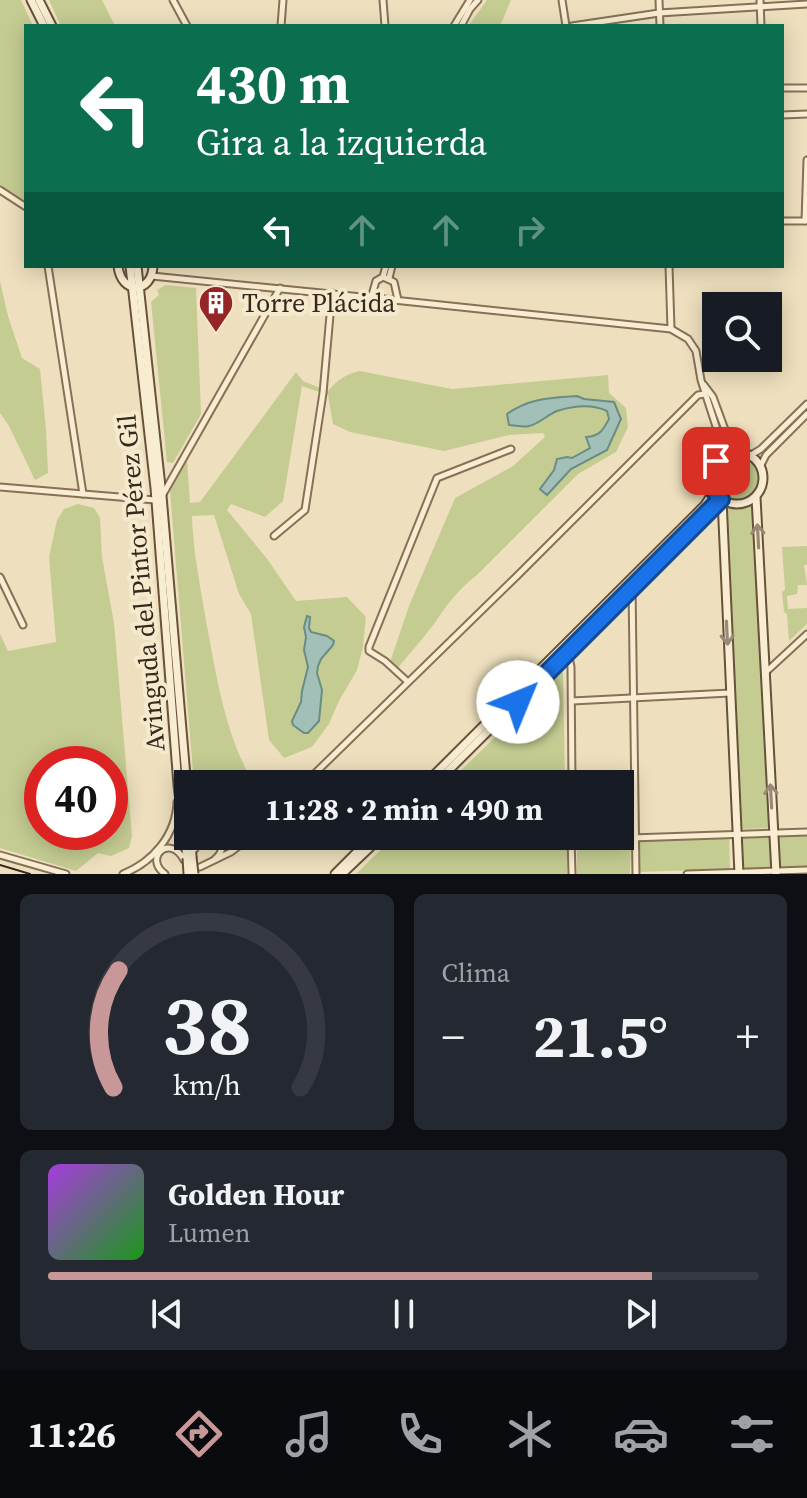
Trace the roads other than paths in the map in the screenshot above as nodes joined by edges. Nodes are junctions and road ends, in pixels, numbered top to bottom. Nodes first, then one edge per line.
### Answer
1 (31, 0) edge
2 (39, 0) edge
3 (173, 0) edge
4 (283, 0) edge
5 (383, 0) edge
6 (470, 0) edge
7 (478, 0) edge
8 (562, 0) edge
9 (659, 0) edge
10 (760, 3) edge
11 (807, 4) edge
12 (659, 13) junction
13 (43, 24) edge
14 (51, 24) edge
15 (186, 24) edge
16 (281, 24) edge
17 (385, 24) edge
18 (455, 24) edge
19 (462, 24) edge
20 (566, 24) edge
21 (585, 24) edge
22 (660, 24) edge
23 (761, 24) edge
24 (784, 88) edge
25 (807, 88) edge
26 (807, 114) edge
27 (784, 115) edge
28 (807, 160) edge
29 (0, 190) edge
30 (24, 206) edge
31 (784, 221) edge
32 (806, 221) edge
33 (48, 268) edge
34 (118, 268) edge
35 (131, 268) edge
36 (137, 268) edge
37 (153, 268) edge
38 (388, 268) edge
39 (669, 268) edge
40 (152, 276) junction
41 (386, 277) junction
42 (136, 287) junction
43 (280, 288) junction
44 (374, 291) junction
45 (395, 291) junction
46 (332, 293) junction
47 (368, 297) junction
48 (383, 299) junction
49 (399, 301) junction
50 (671, 329) junction
51 (701, 380) junction
52 (702, 394) junction
53 (714, 399) junction
54 (690, 404) junction
55 (807, 404) edge
56 (710, 409) junction
57 (807, 414) edge
58 (511, 449) dead end
59 (737, 451) junction
60 (751, 455) junction
61 (723, 456) junction
62 (761, 465) junction
63 (160, 476) junction
64 (172, 479) junction
65 (0, 487) edge
66 (714, 491) junction
67 (83, 494) junction
68 (756, 497) junction
69 (159, 498) junction
70 (722, 499) junction
71 (703, 517) junction
72 (722, 523) junction
73 (274, 536) dead end
74 (0, 577) edge
75 (632, 587) junction
76 (23, 625) dead end
77 (807, 634) edge
78 (764, 656) junction
79 (780, 658) junction
80 (561, 659) junction
81 (765, 672) junction
82 (408, 682) junction
83 (730, 693) junction
84 (634, 699) junction
85 (572, 701) junction
86 (183, 770) edge
87 (318, 770) edge
88 (439, 770) edge
89 (449, 770) edge
90 (572, 770) edge
91 (174, 821) edge
92 (807, 832) edge
93 (773, 834) junction
94 (737, 836) junction
95 (636, 839) junction
96 (189, 850) edge
97 (190, 850) edge
98 (193, 850) edge
99 (221, 850) edge
100 (234, 850) edge
101 (359, 850) edge
102 (367, 850) edge
103 (571, 850) edge
104 (231, 852) joint
105 (0, 855) edge
106 (190, 858) junction
107 (211, 862) junction
108 (807, 870) edge
109 (194, 872) edge
110 (776, 872) edge
111 (738, 873) edge
112 (66, 874) edge
113 (123, 874) edge
114 (165, 874) edge
115 (335, 874) edge
116 (342, 874) edge
117 (572, 874) edge
118 (636, 874) edge
119 (687, 874) edge

1 - 13 street
2 - 14 street
3 - 15 street
4 - 16 street
5 - 17 street
6 - 18 street
7 - 19 street
8 - 20 street
9 - 12 street
10 - 11 street
10 - 12 street
10 - 23 street
12 - 21 street
12 - 22 street
24 - 25 street
26 - 27 street
28 - 32 street
29 - 30 street
31 - 32 street
33 - 67 street
34 - 42 street, Avinguda del Pintor Pérez Gil
35 - 42 street, Avinguda del Pintor Pérez Gil
36 - 42 street, Avinguda del Pintor Pérez Gil
37 - 40 street
38 - 41 street
39 - 50 street
40 - 42 street
40 - 43 street
41 - 44 street
41 - 45 street
42 - 63 street, Avinguda del Pintor Pérez Gil
42 - 69 street, Avinguda del Pintor Pérez Gil
43 - 46 street
43 - 64 street
44 - 47 street
44 - 48 street
45 - 48 street
45 - 49 street
46 - 47 street
46 - 73 street
47 - 48 street
48 - 49 street
49 - 50 street
50 - 51 street
51 - 52 street
51 - 53 street
52 - 53 street
52 - 54 street
52 - 56 street
53 - 59 street
54 - 56 street
54 - 82 street
55 - 60 street
56 - 61 street
57 - 62 street
58 - 82 street
59 - 60 street
59 - 61 street
60 - 62 street
61 - 66 street
62 - 68 street
63 - 64 street
63 - 69 street, Avinguda del Pintor Pérez Gil
64 - 69 street
65 - 67 street
66 - 70 street
66 - 88 street
67 - 69 street
68 - 70 street
78 -> 68 street
69 - 86 street, Avinguda del Pintor Pérez Gil
70 - 71 street
70 - 72 street
71 - 72 street
71 - 75 street
72 -> 83 street
74 - 76 street
75 - 80 street
75 - 84 street
77 - 79 street
78 - 79 street
78 - 81 street
79 - 81 street
80 - 85 street
80 - 89 street
93 -> 81 street
82 - 87 street
83 - 84 street
83 - 94 street
84 - 85 street
84 - 95 street
85 - 90 street
91 - 113 street
92 - 93 street
93 - 94 street
93 - 110 street
94 - 95 street
94 - 111 street
95 - 118 street
96 - 106 street, Avinguda del Pintor Pérez Gil
97 - 106 street, Avinguda del Pintor Pérez Gil
98 - 106 street, Avinguda del Pintor Pérez Gil
99 - 107 street
100 - 104 street
101 - 115 street
102 - 116 street
103 - 117 street
104 - 107 street
105 - 112 street
106 - 109 street, Avinguda del Pintor Pérez Gil, bridge
106 - 114 street
107 - 109 street
108 - 110 street
110 - 111 street
111 - 119 street

